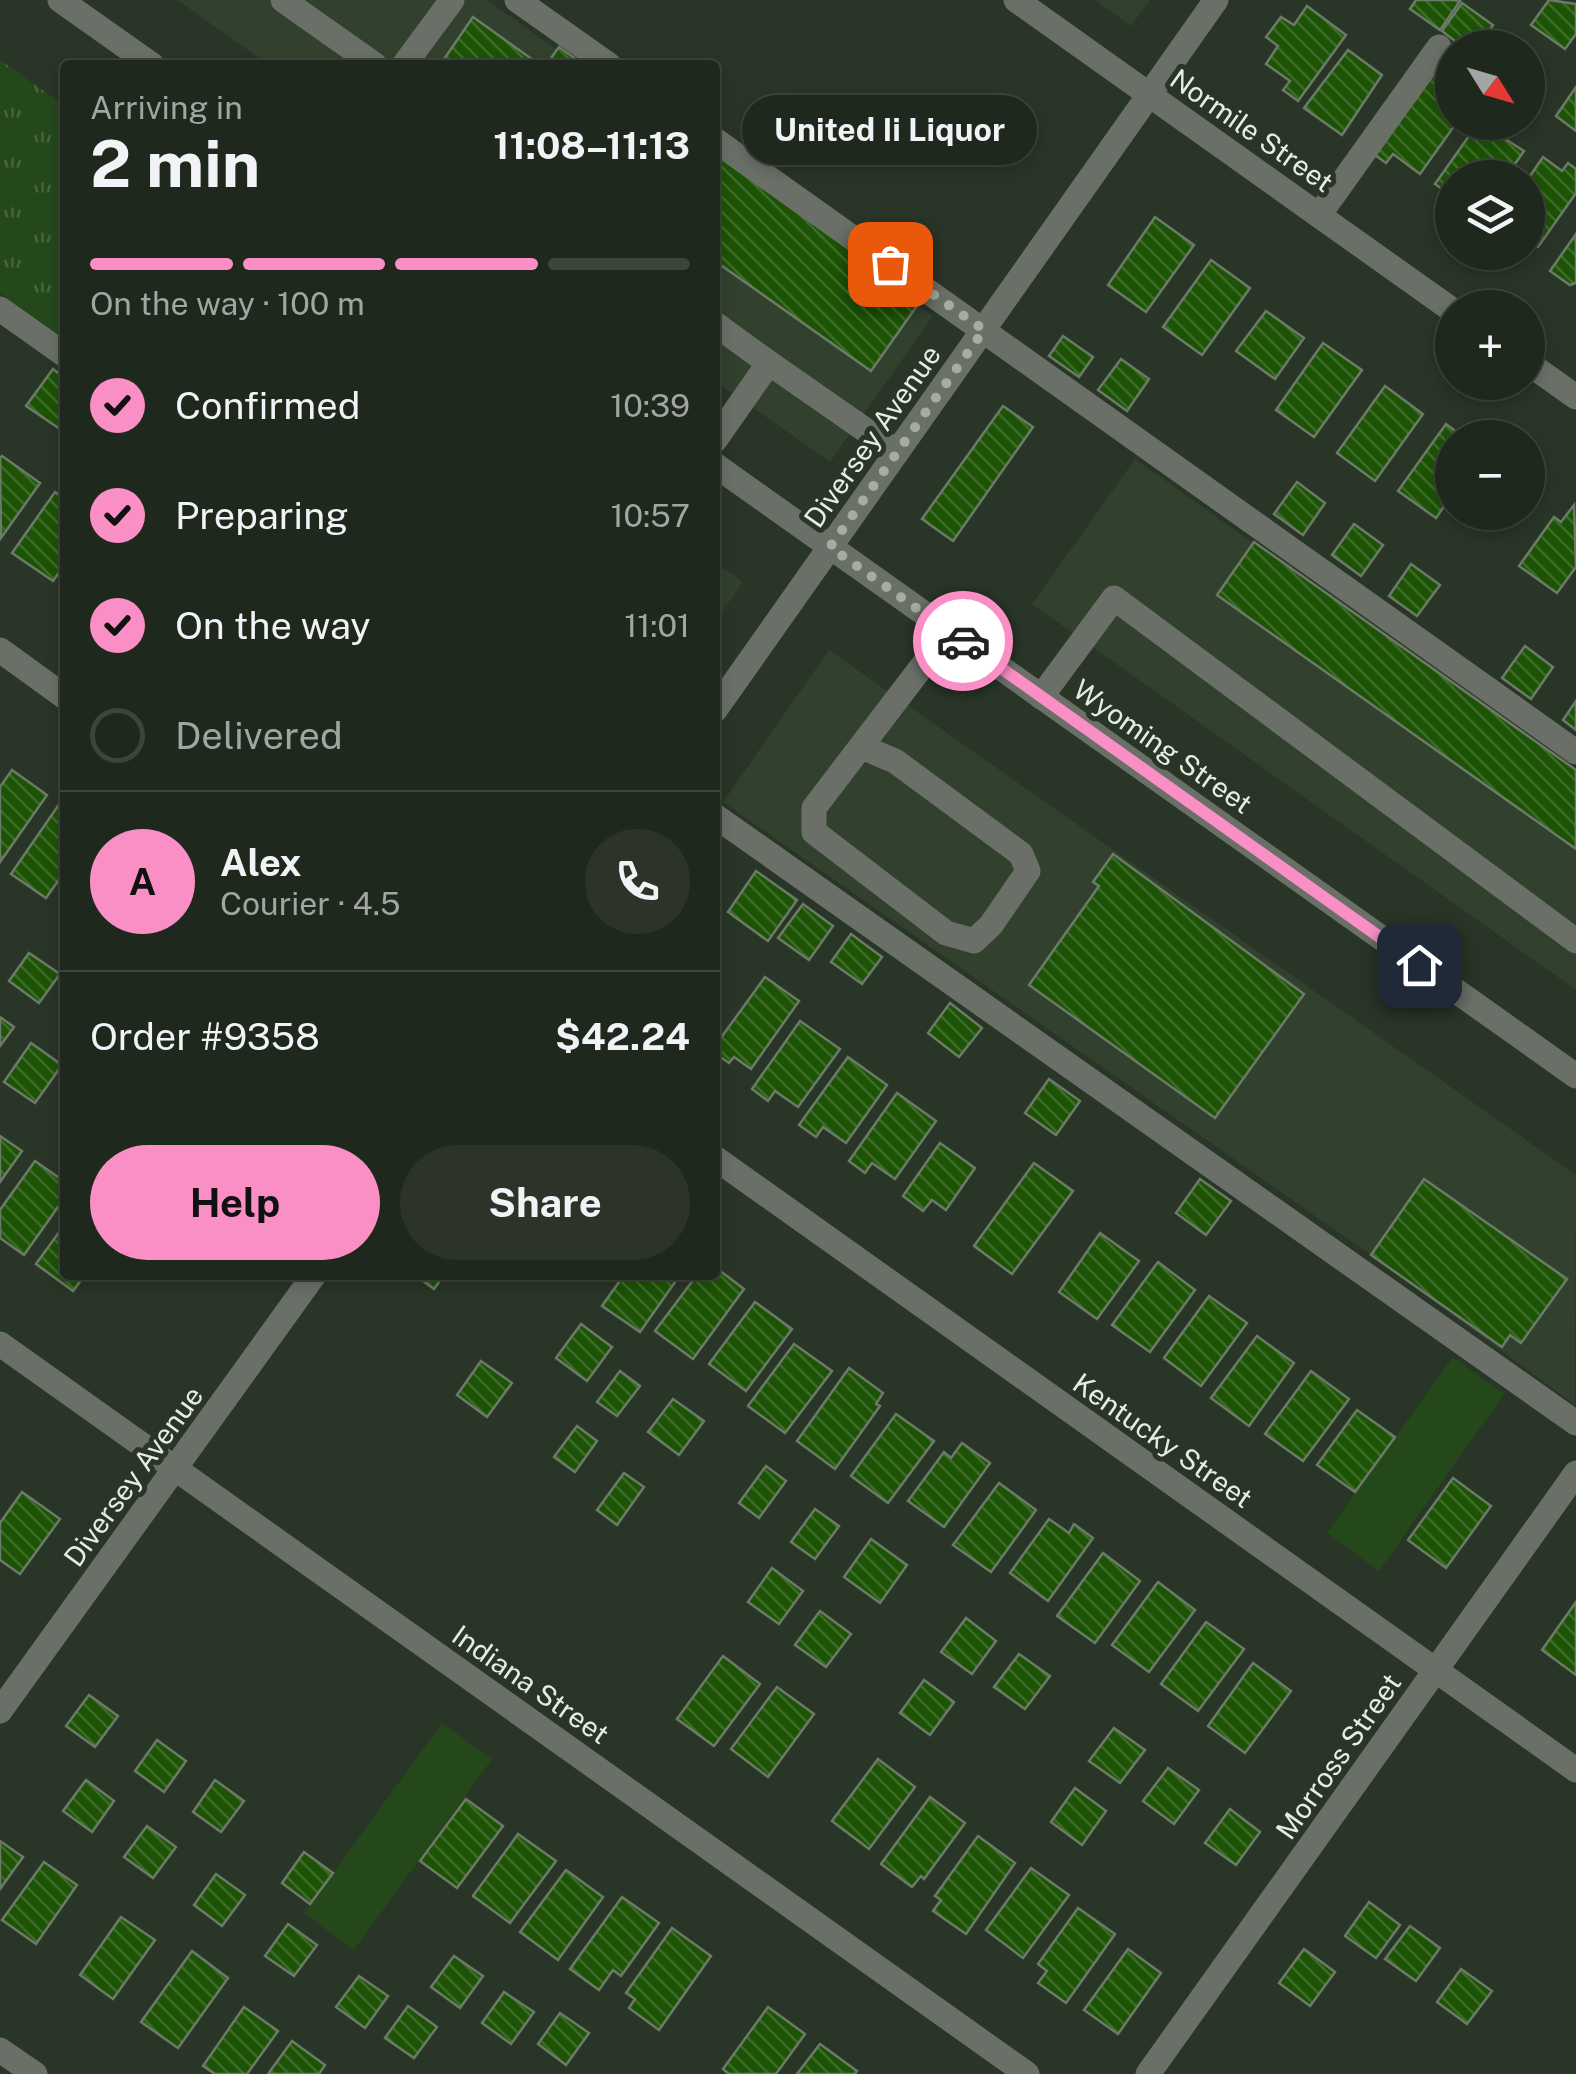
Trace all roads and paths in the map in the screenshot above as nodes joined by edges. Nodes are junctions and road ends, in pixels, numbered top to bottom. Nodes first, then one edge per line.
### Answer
1 (60, 0) edge
2 (283, 0) edge
3 (451, 0) edge
4 (517, 0) edge
5 (1016, 0) edge
6 (1216, 0) edge
7 (1435, 51) edge
8 (145, 60) edge
9 (367, 60) edge
10 (408, 60) edge
11 (601, 60) edge
12 (1150, 94) junction
13 (720, 144) edge
14 (1319, 215) junction
15 (1435, 298) edge
16 (0, 309) edge
17 (720, 328) edge
18 (984, 330) junction
19 (60, 351) edge
20 (770, 363) junction
21 (1545, 375) edge
22 (1576, 397) edge
23 (720, 433) edge
24 (897, 452) junction
25 (720, 473) edge
26 (830, 547) junction
27 (949, 631) junction
28 (0, 650) edge
29 (60, 692) edge
30 (1041, 696) junction
31 (720, 703) edge
32 (864, 748) junction
33 (1576, 752) edge
34 (720, 820) edge
35 (1576, 942) edge
36 (1576, 1076) edge
37 (720, 1162) edge
38 (310, 1280) edge
39 (0, 1344) edge
40 (1576, 1423) edge
41 (176, 1469) junction
42 (1576, 1472) edge
43 (1436, 1670) junction
44 (0, 1711) edge
45 (1576, 1770) edge
46 (0, 2050) edge
47 (35, 2074) edge
48 (1027, 2074) edge
49 (1148, 2074) edge

1 - 8 street
2 - 9 street
3 - 10 street
4 - 11 street
5 - 12 street, Normile Street
6 - 12 street, Diversey Avenue
7 - 14 street
12 - 14 street, Normile Street
12 - 18 street, Diversey Avenue
13 - 18 street
14 - 15 street, Normile Street
16 - 19 street
17 - 20 street
18 - 24 street, Diversey Avenue
18 - 33 street
20 - 23 street
20 - 24 street
21 - 22 street
24 - 26 street, Diversey Avenue
25 - 26 street, Wyoming Street
26 - 27 street, Wyoming Street
26 - 31 street, Diversey Avenue
27 - 30 street, Wyoming Street
27 - 32 street
28 - 29 street
30 - 35 street
30 - 36 street, Wyoming Street
32 - 32 street
34 - 40 street
37 - 43 street, Kentucky Street
38 - 41 street, Diversey Avenue
39 - 41 street, Indiana Street
41 - 44 street, Diversey Avenue
41 - 48 street, Indiana Street
42 - 43 street, Morross Street
43 - 45 street, Kentucky Street
43 - 49 street, Morross Street
46 - 47 street

